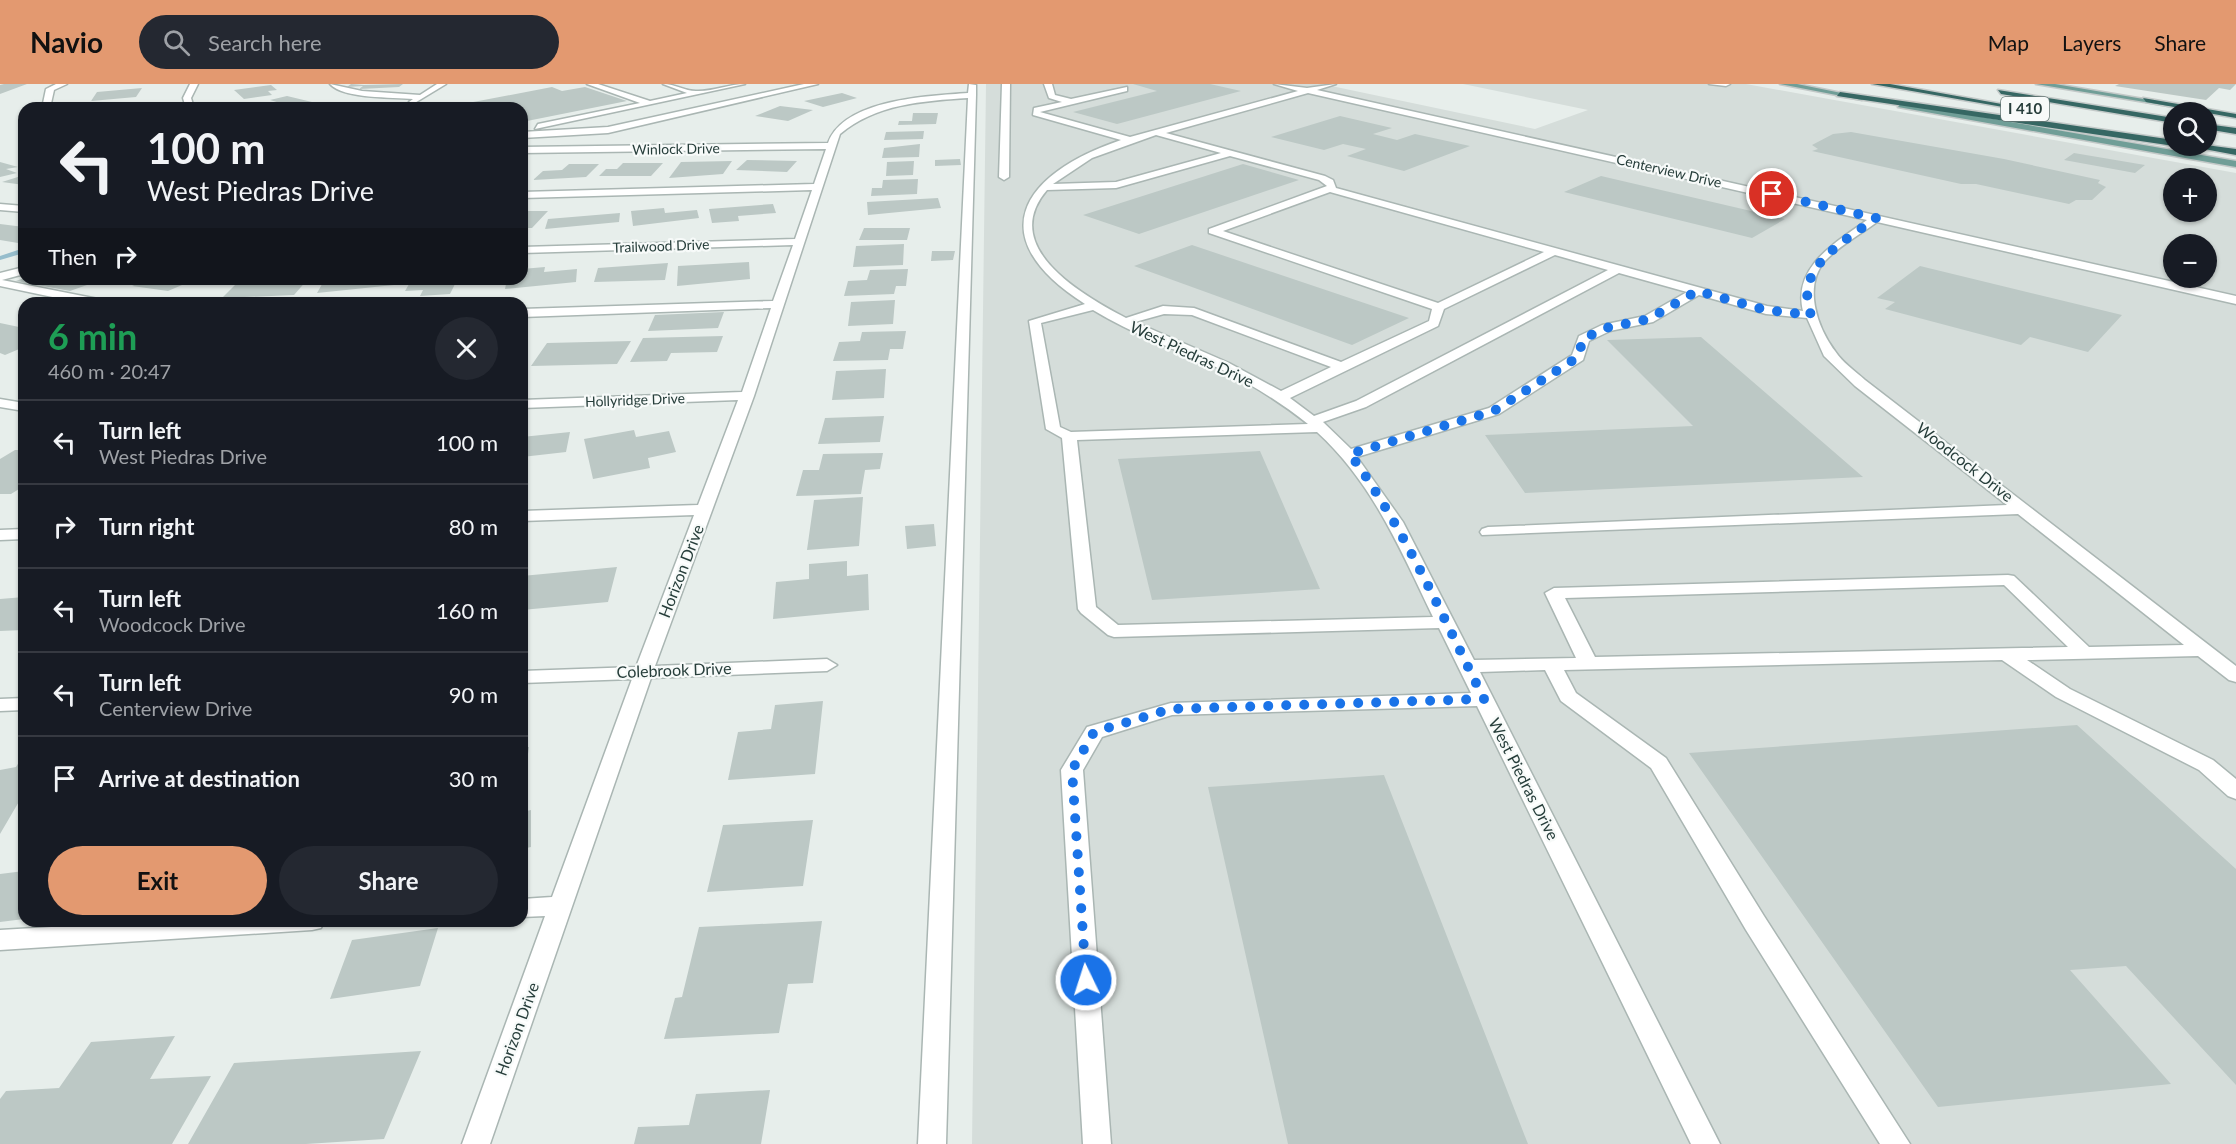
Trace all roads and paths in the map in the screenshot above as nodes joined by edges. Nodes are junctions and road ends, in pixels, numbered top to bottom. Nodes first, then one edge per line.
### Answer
1 (63, 84) edge
2 (194, 84) edge
3 (334, 84) edge
4 (442, 84) edge
5 (591, 84) edge
6 (667, 84) edge
7 (741, 84) edge
8 (814, 84) edge
9 (1006, 84) edge
10 (1048, 84) edge
11 (1278, 84) edge
12 (1332, 84) edge
13 (1713, 84) edge
14 (1726, 84) edge
15 (1784, 84) edge
16 (1876, 84) edge
17 (2040, 84) edge
18 (2051, 85) edge
19 (1096, 86) dead end
20 (1124, 89) dead end
21 (972, 90) edge
22 (1309, 90) junction
23 (1114, 91) junction
24 (1991, 91) dead end
25 (697, 94) junction
26 (1840, 94) junction
27 (422, 97) junction
28 (2146, 100) joint
29 (47, 102) edge
30 (188, 102) edge
31 (413, 102) edge
32 (1071, 102) junction
33 (727, 103) junction
34 (651, 104) junction
35 (2025, 109) dead end
36 (1006, 113) junction
37 (1016, 113) dead end
38 (1026, 113) dead end
39 (1036, 113) junction
40 (681, 114) junction
41 (2235, 114) edge
42 (579, 118) junction
43 (2163, 119) edge
44 (2128, 126) dead end
45 (2217, 128) edge
46 (528, 129) edge
47 (608, 130) junction
48 (2236, 131) edge
49 (2163, 132) edge
50 (1157, 133) junction
51 (528, 135) edge
52 (1130, 140) junction
53 (2163, 141) edge
54 (2217, 141) edge
55 (2236, 144) edge
56 (831, 146) junction
57 (2217, 149) edge
58 (528, 150) edge
59 (2236, 152) edge
60 (1230, 153) junction
61 (2236, 164) edge
62 (1004, 177) dead end
63 (818, 187) junction
64 (1044, 187) junction
65 (1330, 189) junction
66 (528, 195) edge
67 (0, 207) edge
68 (18, 208) edge
69 (1876, 218) junction
70 (801, 242) junction
71 (528, 249) edge
72 (1555, 252) junction
73 (1618, 269) junction
74 (18, 272) edge
75 (0, 277) edge
76 (0, 283) edge
77 (1697, 291) junction
78 (69, 297) edge
79 (2236, 300) edge
80 (779, 304) junction
81 (1093, 306) junction
82 (1439, 306) junction
83 (528, 313) edge
84 (1811, 315) junction
85 (1124, 322) junction
86 (1342, 367) junction
87 (747, 396) junction
88 (1280, 397) junction
89 (0, 403) edge
90 (528, 404) edge
91 (18, 406) edge
92 (1317, 425) junction
93 (1069, 436) junction
94 (1350, 454) junction
95 (2024, 509) junction
96 (704, 510) junction
97 (528, 516) edge
98 (1488, 532) dead end
99 (18, 534) edge
100 (0, 535) edge
101 (1445, 622) junction
102 (2202, 650) junction
103 (2084, 652) junction
104 (2006, 654) junction
105 (1552, 664) junction
106 (1589, 664) junction
107 (827, 665) dead end
108 (1468, 666) junction
109 (644, 670) junction
110 (2236, 676) edge
111 (528, 677) edge
112 (1484, 699) junction
113 (18, 704) edge
114 (0, 705) edge
115 (2236, 791) edge
116 (561, 906) junction
117 (528, 908) edge
118 (213, 927) edge
119 (0, 940) edge
120 (476, 1144) edge
121 (932, 1144) edge
122 (1097, 1144) edge
123 (1706, 1144) edge
124 (1896, 1144) edge

1 - 29 street
2 - 30 street
3 - 27 street
4 - 27 street
5 - 34 street
6 - 25 street
7 - 25 street
8 - 33 street
9 - 36 street
10 - 32 street
11 - 22 street, Centerview Drive
12 - 22 street, West Piedras Drive
13 - 14 street
15 - 26 main road
16 - 35 highway, I 410
17 - 18 main road
18 - 28 main road
19 - 23 street
20 - 23 street
21 - 56 street, Horizon Drive
21 - 121 street
22 - 50 street, West Piedras Drive
22 - 69 street, Centerview Drive
23 - 32 street
24 - 43 highway, I 410
25 - 33 street
25 - 34 street
26 - 53 highway
26 - 61 main road
27 - 31 street
28 - 41 highway
32 - 39 street
33 - 40 street
34 - 40 street
34 - 42 street
36 - 37 street
36 - 62 street
38 - 39 street
39 - 52 street
40 - 47 street
42 - 46 street
42 - 47 street
44 - 49 highway
45 - 48 highway
47 - 51 street
50 - 52 street, West Piedras Drive
50 - 60 street
52 - 64 street, West Piedras Drive
54 - 55 highway
56 - 58 street, Winlock Drive
56 - 63 street, Horizon Drive
57 - 59 highway
60 - 64 street
60 - 65 street
63 - 66 street
63 - 70 street, Horizon Drive
64 - 81 street, West Piedras Drive
65 - 72 street
65 - 82 street
67 - 68 street
69 - 79 street, Centerview Drive
69 - 84 street, Woodcock Drive
70 - 71 street, Trailwood Drive
70 - 80 street, Horizon Drive
72 - 73 street
72 - 82 street
73 - 77 street
73 - 92 street
74 - 75 street
76 - 78 street
77 - 84 street
77 - 94 street
80 - 83 street
80 - 87 street, Horizon Drive
81 - 85 street, West Piedras Drive
81 - 93 street
82 - 86 street
84 - 95 street, Woodcock Drive
85 - 86 street
85 - 88 street, West Piedras Drive
86 - 88 street
87 - 90 street, Hollyridge Drive
87 - 96 street, Horizon Drive
88 - 92 street, West Piedras Drive
89 - 91 street
92 - 93 street
92 - 94 street, West Piedras Drive
93 - 101 street
94 - 101 street, West Piedras Drive
95 - 98 street
95 - 102 street, Woodcock Drive
96 - 97 street
96 - 109 street, Horizon Drive
99 - 100 street
101 - 108 street, West Piedras Drive
102 - 103 street
102 - 110 street, Woodcock Drive
103 - 104 street
103 - 106 street
104 - 106 street
104 - 115 street
105 - 106 street
105 - 108 street
105 - 124 street
107 - 109 street, Colebrook Drive
108 - 112 street, West Piedras Drive
109 - 111 street, Colebrook Drive
109 - 116 street, Horizon Drive
112 - 122 street
112 - 123 street, West Piedras Drive
113 - 114 street
116 - 117 street
116 - 120 street, Horizon Drive
118 - 119 street

